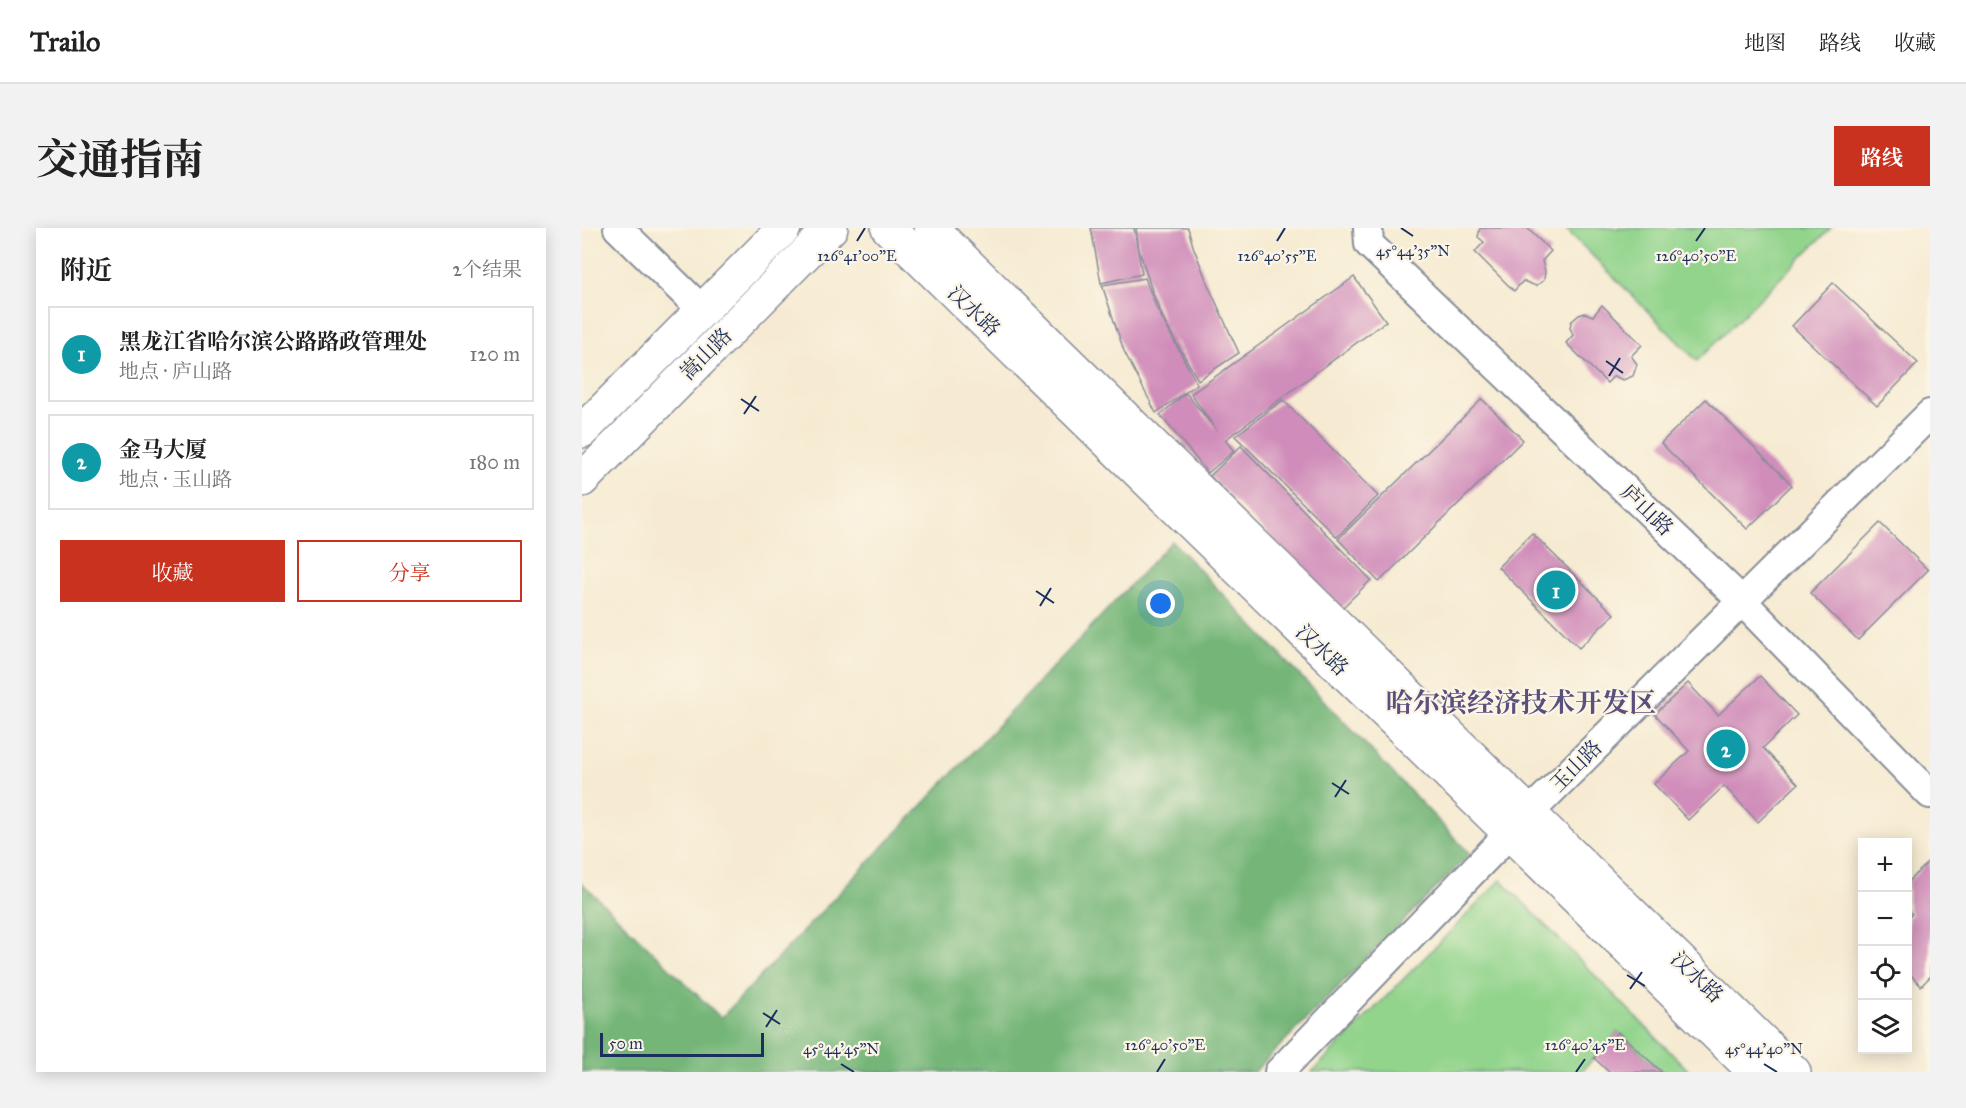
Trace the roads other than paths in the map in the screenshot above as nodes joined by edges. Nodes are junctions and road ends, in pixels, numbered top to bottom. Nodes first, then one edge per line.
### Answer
1 (618, 228) edge
2 (784, 228) edge
3 (831, 228) edge
4 (888, 228) edge
5 (930, 228) edge
6 (1368, 228) edge
7 (702, 310) junction
8 (1930, 414) edge
9 (582, 431) edge
10 (582, 480) edge
11 (1741, 600) junction
12 (1930, 794) edge
13 (1520, 823) junction
14 (1280, 1072) edge
15 (1755, 1072) edge
16 (1794, 1072) edge

1 - 7 street
2 - 7 main road, 嵩山路
3 - 10 main road, 嵩山路
4 - 13 main road, 汉水路
5 - 13 main road, 汉水路
6 - 11 street, 庐山路
7 - 9 main road, 嵩山路
8 - 11 street, 玉山路
11 - 12 street, 庐山路
11 - 13 street, 玉山路
13 - 14 street, 玉山路
13 - 15 main road, 汉水路
13 - 16 main road, 汉水路

